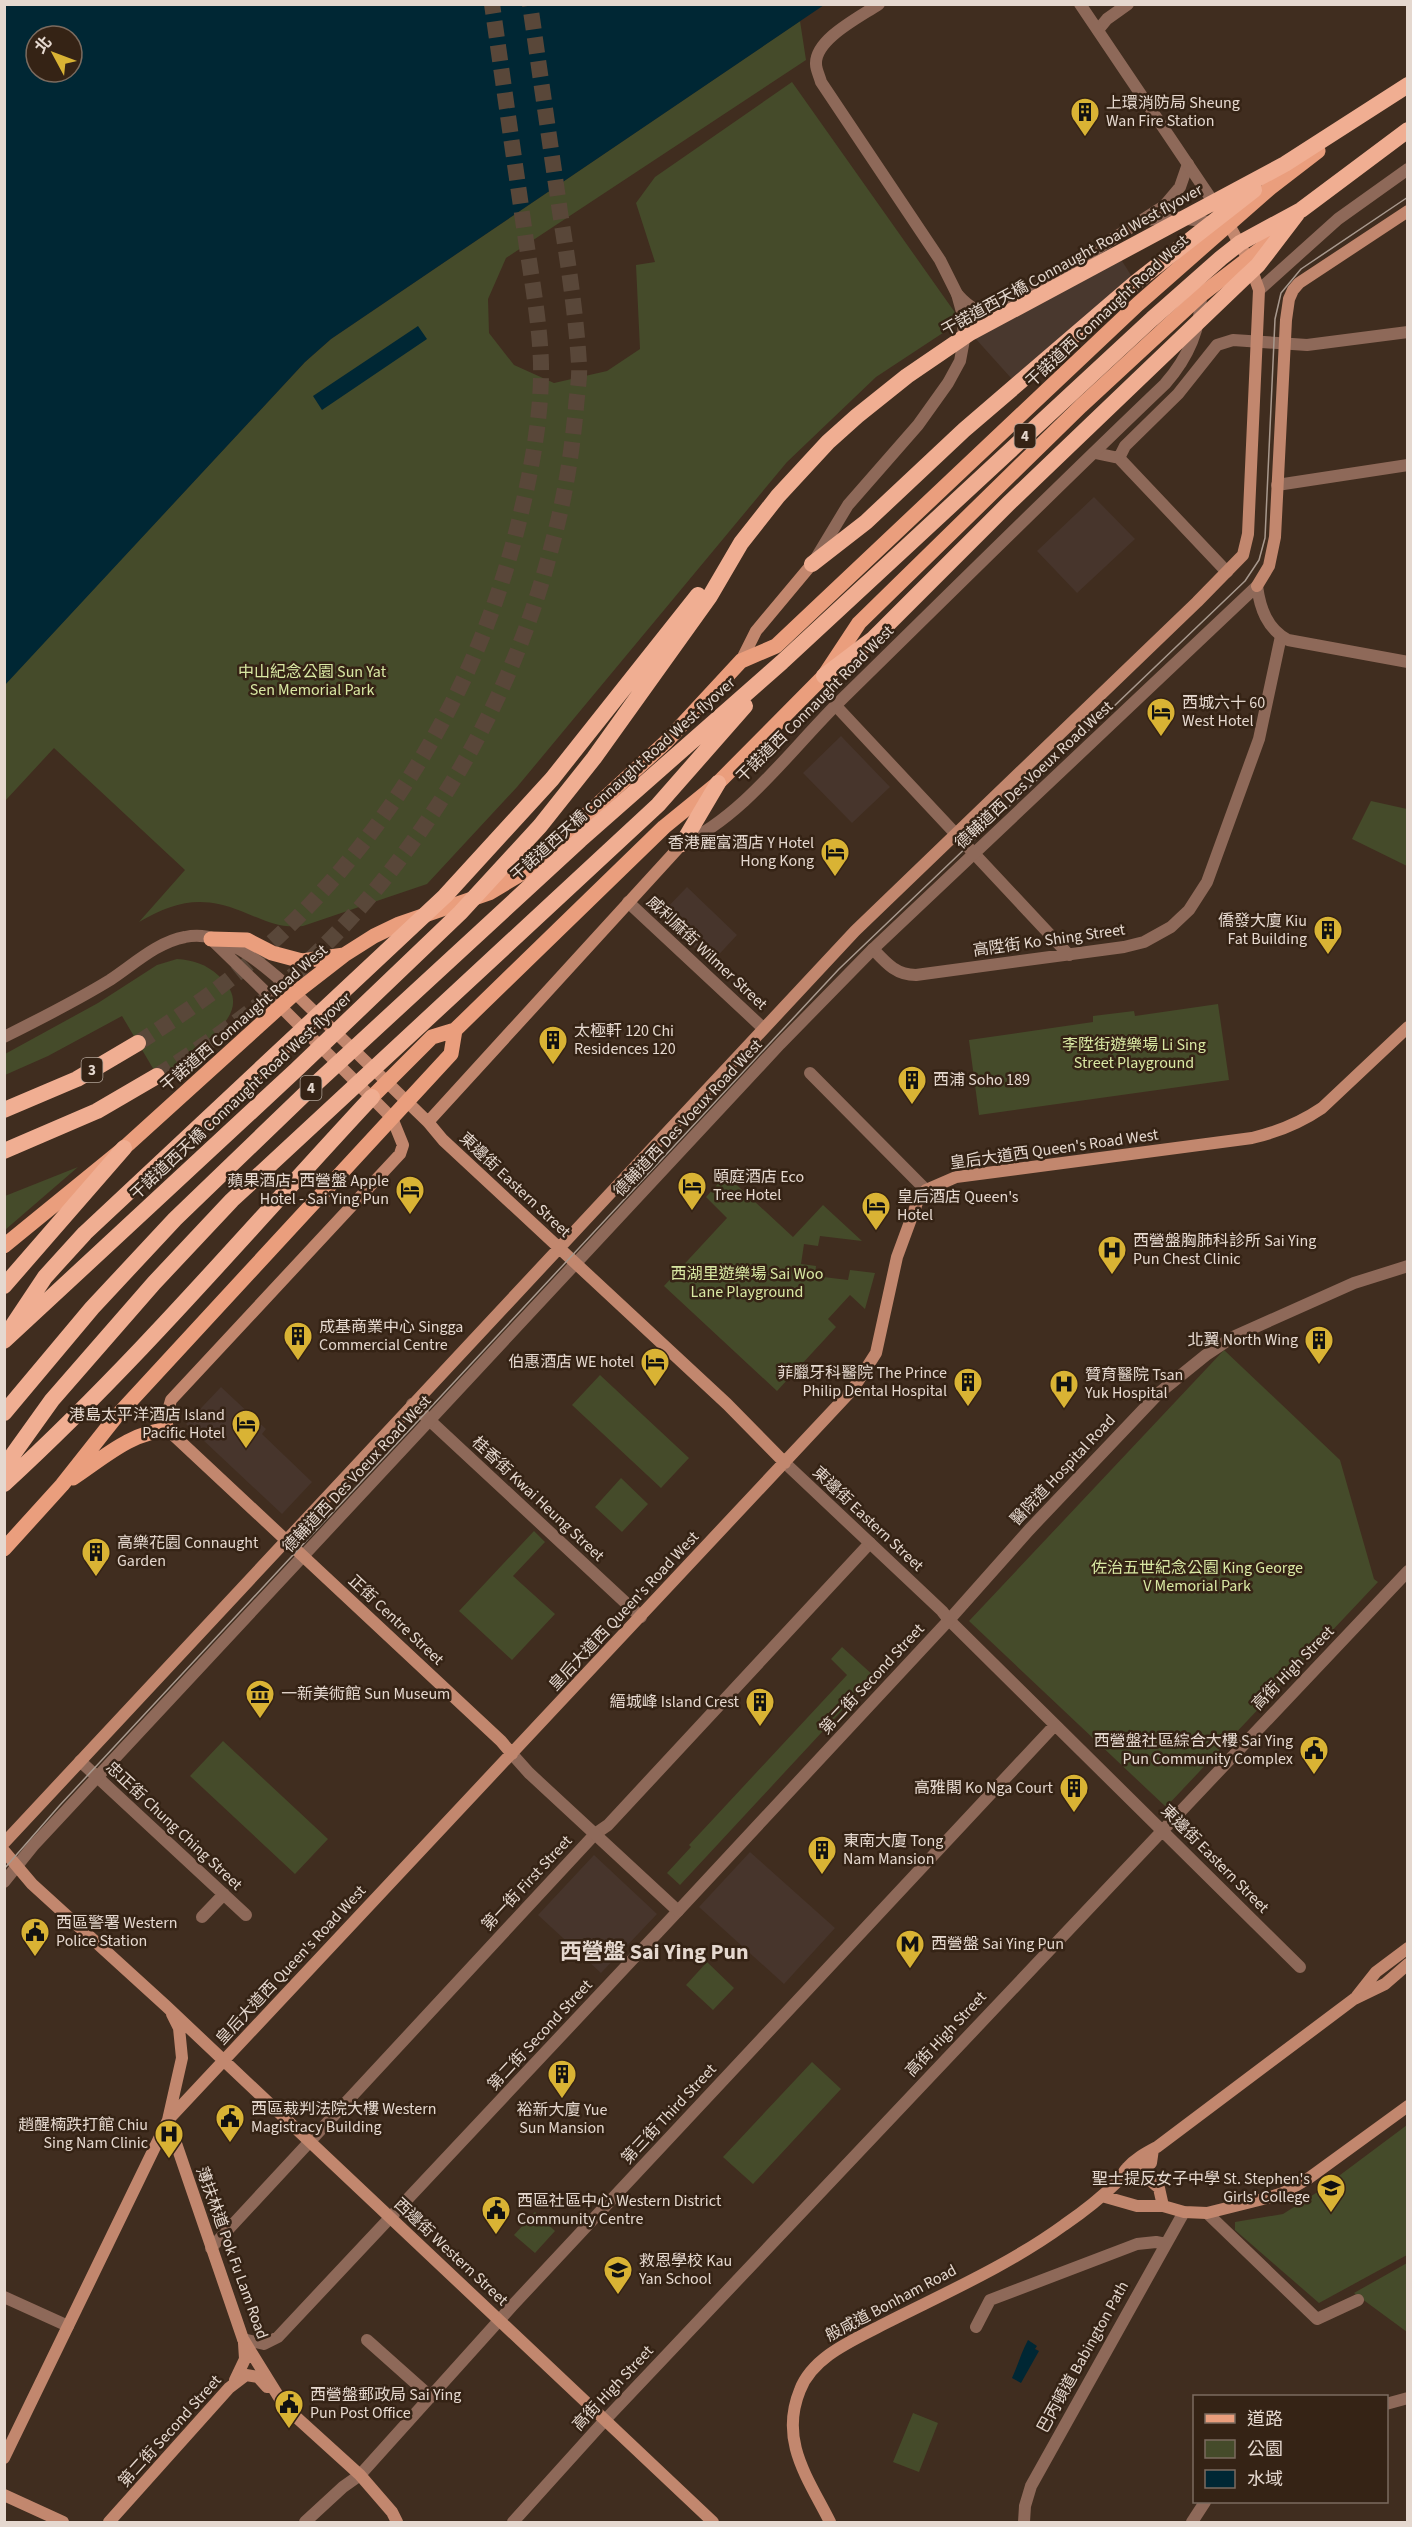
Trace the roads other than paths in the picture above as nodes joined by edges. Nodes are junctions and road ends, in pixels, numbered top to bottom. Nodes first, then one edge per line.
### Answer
1 (879, 4) edge
2 (1080, 4) edge
3 (1128, 4) edge
4 (1098, 30) junction
5 (1407, 87) edge
6 (1407, 130) edge
7 (1407, 139) edge
8 (1188, 164) junction
9 (1285, 164) junction
10 (1407, 169) edge
11 (1301, 210) junction
12 (1407, 211) edge
13 (1138, 221) junction
14 (1229, 225) junction
15 (1248, 259) junction
16 (1259, 290) junction
17 (957, 294) junction
18 (1201, 295) junction
19 (1407, 332) edge
20 (1257, 341) junction
21 (1285, 344) junction
22 (1095, 453) junction
23 (1119, 458) junction
24 (1407, 465) edge
25 (1277, 485) junction
26 (741, 543) junction
27 (812, 564) junction
28 (1227, 572) junction
29 (1257, 586) junction
30 (1281, 636) junction
31 (741, 661) junction
32 (782, 662) junction
33 (1407, 662) edge
34 (824, 675) junction
35 (836, 706) junction
36 (718, 783) junction
37 (956, 833) junction
38 (682, 844) junction
39 (975, 853) junction
40 (628, 902) junction
41 (211, 939) junction
42 (873, 949) junction
43 (344, 955) junction
44 (1069, 955) junction
45 (295, 993) junction
46 (281, 1006) junction
47 (763, 1028) junction
48 (1407, 1028) edge
49 (455, 1030) junction
50 (4, 1037) edge
51 (138, 1043) tunnel mouth
52 (810, 1073) dead end
53 (157, 1076) tunnel mouth
54 (386, 1082) junction
55 (372, 1097) junction
56 (406, 1102) junction
57 (4, 1110) edge
58 (392, 1118) junction
59 (428, 1122) junction
60 (124, 1148) junction
61 (4, 1151) edge
62 (926, 1190) junction
63 (4, 1246) edge
64 (558, 1248) junction
65 (575, 1263) junction
66 (1407, 1266) edge
67 (4, 1286) edge
68 (4, 1341) edge
69 (412, 1404) junction
70 (4, 1413) edge
71 (429, 1420) junction
72 (168, 1430) junction
73 (785, 1463) junction
74 (4, 1467) edge
75 (4, 1484) edge
76 (62, 1485) junction
77 (286, 1540) junction
78 (870, 1543) junction
79 (4, 1549) edge
80 (303, 1556) junction
81 (1407, 1571) edge
82 (641, 1617) junction
83 (949, 1620) junction
84 (1055, 1725) junction
85 (512, 1754) junction
86 (81, 1761) junction
87 (97, 1776) junction
88 (1162, 1830) junction
89 (595, 1834) junction
90 (4, 1843) edge
91 (4, 1851) edge
92 (16, 1865) junction
93 (4, 1882) edge
94 (224, 1894) junction
95 (678, 1911) junction
96 (246, 1915) dead end
97 (202, 1917) dead end
98 (1407, 1948) edge
99 (1407, 1964) edge
100 (1300, 1967) dead end
101 (1354, 1999) junction
102 (166, 2006) junction
103 (224, 2061) junction
104 (1407, 2106) edge
105 (168, 2121) junction
106 (310, 2142) junction
107 (1153, 2149) junction
108 (1140, 2172) junction
109 (1124, 2175) junction
110 (1102, 2196) junction
111 (1163, 2206) junction
112 (1184, 2212) junction
113 (1207, 2212) junction
114 (390, 2217) junction
115 (1166, 2244) junction
116 (211, 2248) junction
117 (4, 2297) edge
118 (1358, 2300) dead end
119 (500, 2320) junction
120 (68, 2326) junction
121 (976, 2327) dead end
122 (243, 2339) junction
123 (367, 2340) dead end
124 (229, 2388) junction
125 (430, 2397) junction
126 (1407, 2398) edge
127 (1388, 2403) edge
128 (285, 2407) junction
129 (606, 2420) junction
130 (4, 2458) edge
131 (360, 2475) junction
132 (4, 2495) edge
133 (1204, 2503) edge
134 (63, 2523) edge
135 (110, 2523) edge
136 (305, 2523) edge
137 (397, 2523) edge
138 (513, 2523) edge
139 (713, 2523) edge
140 (830, 2523) edge
141 (1024, 2523) edge
142 (1192, 2523) edge

1 - 17 street
2 - 4 street
3 - 4 street
4 - 8 street
5 - 9 highway, 4
5 - 14 main road, 干諾道西 Connaught Road West
6 - 11 highway, 4
7 - 15 main road, 干諾道西 Connaught Road West
8 - 13 street
8 - 14 street
9 - 26 highway, 干諾道西天橋 Connaught Road West flyover / 4
9 - 27 highway
10 - 16 street
11 - 32 highway, 干諾道西天橋 Connaught Road West flyover / 4
11 - 34 highway
12 - 21 main road
13 - 14 street
13 - 17 street
14 - 15 main road
14 - 31 main road, 干諾道西 Connaught Road West
15 - 16 main road
15 - 18 main road, 干諾道西 Connaught Road West
16 - 20 main road
17 - 27 street
18 - 22 street, 干諾道西 Connaught Road West
18 - 34 main road, 干諾道西 Connaught Road West
19 - 21 street
20 - 21 street
20 - 23 street
20 - 28 main road, 德輔道西 Des Voeux Road West
21 - 25 main road, 德輔道西 Des Voeux Road West
22 - 23 street
22 - 35 street, 干諾道西 Connaught Road West
23 - 28 street
24 - 25 street
25 - 29 main road, 德輔道西 Des Voeux Road West
26 - 68 highway
26 - 68 highway, 干諾道西天橋 Connaught Road West flyover / 4
27 - 31 main road, 干諾道西 Connaught Road West
28 - 37 main road, 德輔道西 Des Voeux Road West
29 - 30 street
29 - 39 street, 德輔道西 Des Voeux Road West
30 - 33 street
30 - 44 street, 高陞街 Ko Shing Street
31 - 43 main road, 干諾道西 Connaught Road West
32 - 70 highway, 干諾道西天橋 Connaught Road West flyover / 4
32 - 74 highway
34 - 36 main road, 干諾道西 Connaught Road West
35 - 37 street
35 - 38 street, 干諾道西 Connaught Road West
36 - 38 highway
36 - 49 main road, 干諾道西 Connaught Road West
37 - 39 street
37 - 47 main road, 德輔道西 Des Voeux Road West
38 - 40 main road, 干諾道西 Connaught Road West
39 - 42 street, 德輔道西 Des Voeux Road West
39 - 44 street
40 - 47 street, 威利麻街 Wilmer Street
40 - 59 main road, 干諾道西 Connaught Road West
41 - 43 main road
41 - 45 street
41 - 46 street
41 - 50 street
42 - 44 street, 高陞街 Ko Shing Street
42 - 65 street, 德輔道西 Des Voeux Road West
43 - 45 main road, 干諾道西 Connaught Road West
45 - 46 main road, 干諾道西 Connaught Road West
45 - 54 main road, 東邊街 Eastern Street
46 - 55 main road
46 - 60 main road, 干諾道西 Connaught Road West
47 - 64 main road, 德輔道西 Des Voeux Road West
48 - 62 main road, 皇后大道西 Queen's Road West
49 - 54 main road, 干諾道西 Connaught Road West
49 - 56 main road
51 - 57 highway, 3
52 - 62 street
53 - 61 highway, 3
54 - 55 main road, 干諾道西 Connaught Road West
54 - 56 main road, 東邊街 Eastern Street
55 - 58 main road
55 - 75 highway
56 - 58 main road
56 - 59 main road, 東邊街 Eastern Street
58 - 72 main road
58 - 76 main road
59 - 64 main road, 東邊街 Eastern Street
60 - 63 main road, 干諾道西 Connaught Road West
60 - 67 highway
62 - 73 main road, 皇后大道西 Queen's Road West
64 - 65 main road, 東邊街 Eastern Street
64 - 69 main road, 德輔道西 Des Voeux Road West
65 - 71 street, 德輔道西 Des Voeux Road West
65 - 73 main road, 東邊街 Eastern Street
66 - 83 street, 醫院道 Hospital Road
69 - 71 street, 桂香街 Kwai Heung Street
69 - 77 main road, 德輔道西 Des Voeux Road West
71 - 80 street, 德輔道西 Des Voeux Road West
71 - 82 street, 桂香街 Kwai Heung Street
72 - 76 main road
72 - 77 main road, 正街 Centre Street
73 - 78 street, 東邊街 Eastern Street
73 - 82 main road, 皇后大道西 Queen's Road West
76 - 79 main road
77 - 80 main road, 正街 Centre Street
77 - 86 main road, 德輔道西 Des Voeux Road West
78 - 83 street, 東邊街 Eastern Street
78 - 89 street, 第一街 First Street
80 - 85 main road, 正街 Centre Street
80 - 87 street, 德輔道西 Des Voeux Road West
81 - 88 street, 高街 High Street
82 - 85 main road, 皇后大道西 Queen's Road West
83 - 84 street, 東邊街 Eastern Street
83 - 95 street, 第二街 Second Street
84 - 88 street, 東邊街 Eastern Street
84 - 119 street, 第三街 Third Street
85 - 89 street, 正街 Centre Street
85 - 103 main road, 皇后大道西 Queen's Road West
86 - 87 street, 忠正街 Chung Ching Street
86 - 90 main road, 德輔道西 Des Voeux Road West
87 - 92 street, 德輔道西 Des Voeux Road West
87 - 94 street, 忠正街 Chung Ching Street
88 - 100 street, 東邊街 Eastern Street
88 - 129 street, 高街 High Street
89 - 95 street, 正街 Centre Street
89 - 106 street, 第一街 First Street
91 - 92 main road, 西邊街 Western Street
92 - 93 street, 德輔道西 Des Voeux Road West
92 - 102 main road, 西邊街 Western Street
94 - 96 street, 忠正街 Chung Ching Street
94 - 97 street
95 - 114 street, 第二街 Second Street
98 - 101 main road, 般咸道 Bonham Road
99 - 101 main road, 般咸道 Bonham Road
101 - 107 main road, 般咸道 Bonham Road
102 - 103 main road, 西邊街 Western Street
102 - 105 main road, 西邊街 Western Street
103 - 105 main road, 皇后大道西 Queen's Road West
103 - 106 main road, 西邊街 Western Street
104 - 113 main road
105 - 116 main road, 薄扶林道 Pok Fu Lam Road
105 - 120 main road, 皇后大道西 Queen's Road West
106 - 114 main road, 西邊街 Western Street
106 - 116 street, 第一街 First Street
107 - 108 main road, 般咸道 Bonham Road
107 - 109 main road, 般咸道 Bonham Road
108 - 109 main road
108 - 111 main road
109 - 110 main road, 般咸道 Bonham Road
110 - 111 main road
110 - 140 main road, 般咸道 Bonham Road
111 - 112 main road
112 - 113 main road
112 - 115 street, 巴丙頓道 Babington Path
113 - 118 street
114 - 119 main road, 西邊街 Western Street
114 - 122 street, 第二街 Second Street
115 - 121 street
115 - 141 street, 巴丙頓道 Babington Path
116 - 122 main road, 薄扶林道 Pok Fu Lam Road
117 - 120 street
119 - 125 street, 第三街 Third Street
119 - 129 main road, 西邊街 Western Street
120 - 130 main road, 皇后大道西 Queen's Road West
122 - 124 main road
122 - 128 main road, 薄扶林道 Pok Fu Lam Road
123 - 125 street
124 - 128 main road, 第二街 Second Street
124 - 135 main road, 第二街 Second Street
125 - 131 street, 第三街 Third Street
126 - 127 street
128 - 131 main road, 薄扶林道 Pok Fu Lam Road
129 - 138 street, 高街 High Street
129 - 139 main road, 西邊街 Western Street
131 - 136 street, 第三街 Third Street
131 - 137 main road, 薄扶林道 Pok Fu Lam Road
132 - 134 main road
133 - 142 street

